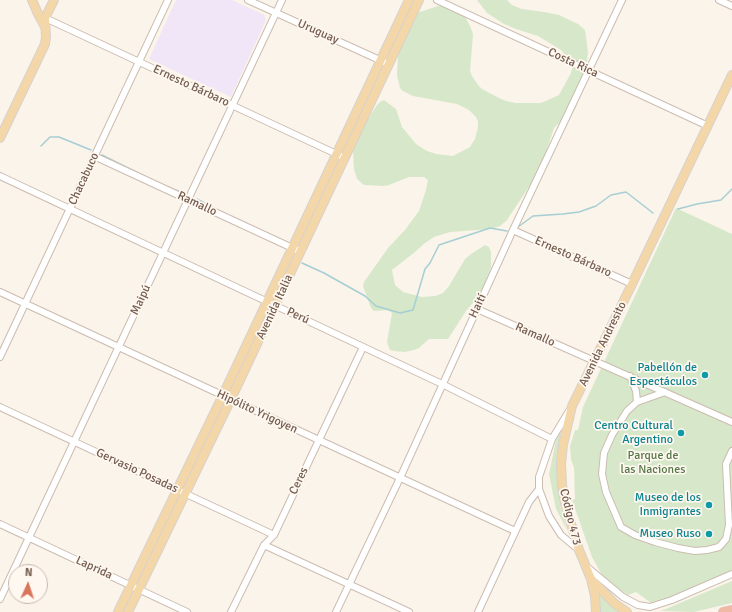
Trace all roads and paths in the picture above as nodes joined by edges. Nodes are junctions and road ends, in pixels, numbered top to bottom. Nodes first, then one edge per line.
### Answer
1 (32, 0) edge
2 (54, 0) edge
3 (168, 0) edge
4 (248, 0) edge
5 (282, 0) edge
6 (409, 0) edge
7 (419, 0) edge
8 (437, 0) edge
9 (622, 0) edge
10 (719, 0) edge
11 (732, 6) edge
12 (276, 13) junction
13 (42, 16) junction
14 (380, 61) junction
15 (139, 62) junction
16 (389, 65) junction
17 (589, 70) junction
18 (732, 75) edge
19 (730, 86) edge
20 (232, 105) junction
21 (708, 126) junction
22 (0, 138) edge
23 (337, 154) junction
24 (94, 156) junction
25 (345, 158) junction
26 (0, 176) edge
27 (188, 200) junction
28 (70, 209) junction
29 (513, 230) junction
30 (292, 248) junction
31 (301, 252) junction
32 (163, 253) junction
33 (632, 284) junction
34 (0, 292) edge
35 (267, 302) junction
36 (25, 304) junction
37 (275, 306) junction
38 (477, 309) junction
39 (118, 347) junction
40 (363, 347) junction
41 (0, 357) edge
42 (594, 360) junction
43 (630, 376) junction
44 (442, 384) junction
45 (665, 392) junction
46 (223, 395) junction
47 (231, 399) junction
48 (637, 402) junction
49 (572, 406) junction
50 (0, 408) edge
51 (732, 422) edge
52 (552, 439) junction
53 (319, 440) junction
54 (74, 442) junction
55 (732, 451) edge
56 (400, 478) junction
57 (539, 489) junction
58 (177, 490) junction
59 (186, 494) junction
60 (0, 524) edge
61 (515, 531) junction
62 (274, 535) junction
63 (29, 538) junction
64 (264, 545) junction
65 (579, 550) junction
66 (585, 565) junction
67 (732, 574) edge
68 (591, 579) junction
69 (349, 584) junction
70 (131, 585) junction
71 (140, 589) junction
72 (0, 599) edge
73 (732, 610) edge
74 (118, 612) edge
75 (128, 612) edge
76 (187, 612) edge
77 (231, 612) edge
78 (336, 612) edge
79 (409, 612) edge
80 (478, 612) edge
81 (596, 612) edge
82 (627, 612) edge
83 (723, 612) edge

1 - 13 main road
2 - 13 main road
3 - 15 street, Chacabuco
4 - 12 street, Uruguay
5 - 12 street, Maipú
6 - 14 main road, Avenida Italia
7 - 16 main road, Avenida Italia
8 - 17 street, Costa Rica
9 - 17 street, Haití
10 - 11 street
12 - 14 street, Uruguay
12 - 20 street, Maipú
13 - 15 street, Ernesto Bárbaro
13 - 22 main road
14 - 16 street, Uruguay
14 - 23 main road, Avenida Italia
15 - 20 street, Ernesto Bárbaro
15 - 24 street, Chacabuco
16 - 25 main road, Avenida Italia
17 - 21 street, Costa Rica
17 - 29 street, Haití
18 - 19 main road, Avenida Andresito
19 - 21 main road, Avenida Andresito
20 - 23 street, Ernesto Bárbaro
20 - 27 street, Maipú
21 - 33 main road, Avenida Andresito
23 - 25 street, Ernesto Bárbaro
23 - 30 main road, Avenida Italia
24 - 27 street, Ramallo
24 - 28 street, Chacabuco
25 - 31 main road, Avenida Italia
26 - 28 street, Perú
27 - 30 street, Ramallo
27 - 32 street, Maipú
28 - 32 street, Perú
28 - 36 street, Chacabuco
29 - 33 street, Ernesto Bárbaro
29 - 38 street, Haití
30 - 31 street, Ramallo
30 - 35 main road, Avenida Italia
31 - 37 main road, Avenida Italia
32 - 35 street, Perú
32 - 39 street, Maipú
33 - 42 main road, Avenida Andresito
34 - 36 street, Hipólito Yrigoyen
35 - 37 street, Perú
35 - 46 main road, Avenida Italia
36 - 39 street, Hipólito Yrigoyen
36 - 41 street, Chacabuco
37 - 40 street, Perú
37 - 47 main road, Avenida Italia
38 - 42 street, Ramallo
38 - 44 street, Haití
39 - 46 street, Hipólito Yrigoyen
39 - 54 street, Maipú
40 - 44 street, Perú
40 - 53 street, Ceres
42 - 43 street, Ramallo
42 - 49 main road, Avenida Andresito
43 - 45 street, Ramallo
43 - 48 street
44 - 52 street, Perú
44 - 56 street, Haití
45 - 48 street
45 - 51 street, Ramallo
46 - 47 street, Hipólito Yrigoyen
46 - 58 main road, Avenida Italia
47 - 53 street, Hipólito Yrigoyen
47 - 59 main road, Avenida Italia
48 - 55 street
49 - 52 street, Avenida Andresito
49 - 65 main road, Código 473
50 - 54 street, Gervasio Posadas
52 - 57 street, Avenida Andresito
53 - 56 street, Hipólito Yrigoyen
53 - 62 street, Ceres
54 - 58 street, Gervasio Posadas
54 - 63 street, Maipú
56 - 61 street, Hipólito Yrigoyen
56 - 69 street, Haití
57 - 61 street
57 - 65 street
58 - 59 street, Gervasio Posadas
58 - 70 main road, Avenida Italia
59 - 62 street, Gervasio Posadas
59 - 71 main road, Avenida Italia
60 - 63 street, Laprida
61 - 80 street
62 - 64 street, Ceres
63 - 70 street, Laprida
63 - 72 street, Maipú
64 - 69 street
64 - 77 street, Ceres
65 - 66 main road, Código 473
66 - 67 street
66 - 68 main road, Código 473
68 - 81 main road
68 - 82 main road
69 - 78 street, Haití
69 - 79 street
70 - 71 street, Laprida
70 - 74 main road, Avenida Italia
71 - 75 main road, Avenida Italia
71 - 76 street, Laprida
73 - 83 highway

